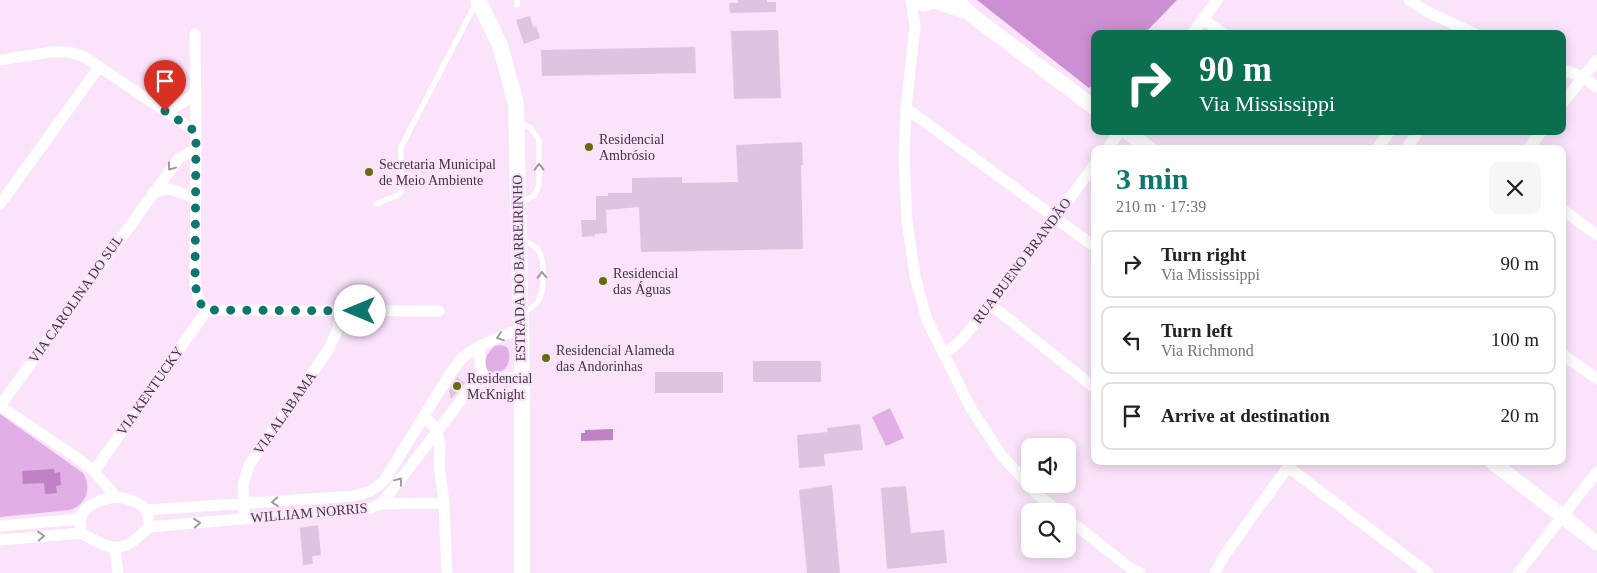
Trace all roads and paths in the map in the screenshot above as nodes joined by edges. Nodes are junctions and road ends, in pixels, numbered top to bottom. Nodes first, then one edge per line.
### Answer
1 (478, 0) edge
2 (913, 0) edge
3 (957, 0) edge
4 (1217, 0) edge
5 (1409, 0) edge
6 (933, 2) edge
7 (970, 14) junction
8 (1203, 19) junction
9 (915, 26) junction
10 (1195, 30) edge
11 (1218, 30) edge
12 (1466, 30) edge
13 (195, 34) dead end
14 (0, 60) edge
15 (1597, 60) edge
16 (99, 67) junction
17 (1566, 70) edge
18 (1584, 77) junction
19 (1597, 87) edge
20 (196, 91) junction
21 (1566, 99) edge
22 (1091, 105) edge
23 (906, 108) junction
24 (165, 111) junction
25 (196, 132) junction
26 (1117, 135) edge
27 (1131, 135) edge
28 (1539, 135) edge
29 (1109, 145) edge
30 (1145, 145) edge
31 (1531, 145) edge
32 (196, 149) junction
33 (1091, 169) edge
34 (152, 192) junction
35 (196, 198) junction
36 (0, 204) edge
37 (376, 204) dead end
38 (1566, 212) edge
39 (1055, 216) junction
40 (1597, 235) edge
41 (519, 238) junction
42 (1091, 244) edge
43 (991, 306) junction
44 (206, 310) junction
45 (340, 311) junction
46 (439, 311) dead end
47 (521, 314) junction
48 (521, 331) junction
49 (480, 345) junction
50 (944, 355) junction
51 (1566, 357) edge
52 (522, 378) junction
53 (1597, 380) edge
54 (486, 381) junction
55 (1091, 385) edge
56 (0, 406) edge
57 (424, 417) junction
58 (437, 430) junction
59 (411, 439) junction
60 (424, 449) junction
61 (439, 464) junction
62 (1289, 465) edge
63 (1291, 465) edge
64 (1496, 465) edge
65 (94, 471) junction
66 (1597, 472) edge
67 (116, 497) junction
68 (99, 500) junction
69 (444, 503) junction
70 (1048, 503) edge
71 (243, 504) junction
72 (381, 504) junction
73 (146, 510) junction
74 (1562, 517) junction
75 (80, 519) junction
76 (245, 519) junction
77 (1076, 525) edge
78 (0, 526) edge
79 (148, 527) junction
80 (82, 533) junction
81 (0, 540) edge
82 (1597, 543) edge
83 (115, 548) junction
84 (118, 573) edge
85 (447, 573) edge
86 (522, 573) edge
87 (1140, 573) edge
88 (1215, 573) edge
89 (1428, 573) edge
90 (1518, 573) edge

1 - 37 lane
1 - 41 main road, ESTRADA DO BARREIRINHO
2 - 6 street
2 - 9 street
3 - 7 street
4 - 8 street
5 - 12 street
6 - 7 street
6 - 9 street
7 - 22 street
8 - 10 street
8 - 11 street
9 - 23 street
13 - 20 street
14 - 16 street
15 - 18 street
16 - 24 street
16 - 36 street
17 - 18 street
18 - 19 street
18 - 21 street
20 - 24 street
20 - 25 street
23 - 39 street
23 - 50 street
24 - 25 street
25 - 32 street
26 - 29 street
27 - 30 street
28 - 31 street
32 -> 34 street, VIA CAROLINA DO SUL
32 - 35 street
33 - 39 street, RUA BUENO BRANDÃO
34 - 35 street
34 - 56 street, VIA CAROLINA DO SUL
35 - 44 street
38 - 40 street
39 - 42 street
39 - 43 street, RUA BUENO BRANDÃO
41 - 47 main road, ESTRADA DO BARREIRINHO
47 -> 41 lane
43 - 50 street, RUA BUENO BRANDÃO
43 - 55 street
44 - 45 street
44 - 65 street, VIA KENTUCKY
45 - 46 street
45 - 71 street, VIA ALABAMA
47 - 48 main road, ESTRADA DO BARREIRINHO
48 -> 49 street, WILLIAM NORRIS
48 - 52 main road, ESTRADA DO BARREIRINHO
49 - 54 street
49 - 57 street, WILLIAM NORRIS
50 - 70 street
51 - 53 street
52 - 54 street
52 - 86 main road, ESTRADA DO BARREIRINHO
54 - 58 street, WILLIAM NORRIS
56 - 65 street
57 - 58 street
57 - 59 street, WILLIAM NORRIS
58 - 60 street, WILLIAM NORRIS
58 - 61 street
59 - 60 street
59 -> 71 street, WILLIAM NORRIS
60 - 61 street
72 -> 60 street, WILLIAM NORRIS
61 - 69 street
62 - 88 street
63 - 89 street
64 - 74 street
65 - 67 street
65 - 68 street
66 - 74 street
67 - 68 street
67 - 73 street
68 - 75 street
69 - 72 street
69 - 85 street
71 - 73 street, WILLIAM NORRIS
71 - 76 street, VIA ALABAMA
72 - 76 street, WILLIAM NORRIS
73 - 79 street
74 - 82 street
74 - 90 street
75 - 78 street
75 - 80 street
79 -> 76 street, WILLIAM NORRIS
77 - 87 street
79 - 83 street
81 -> 80 street
80 - 83 street
83 - 84 street

